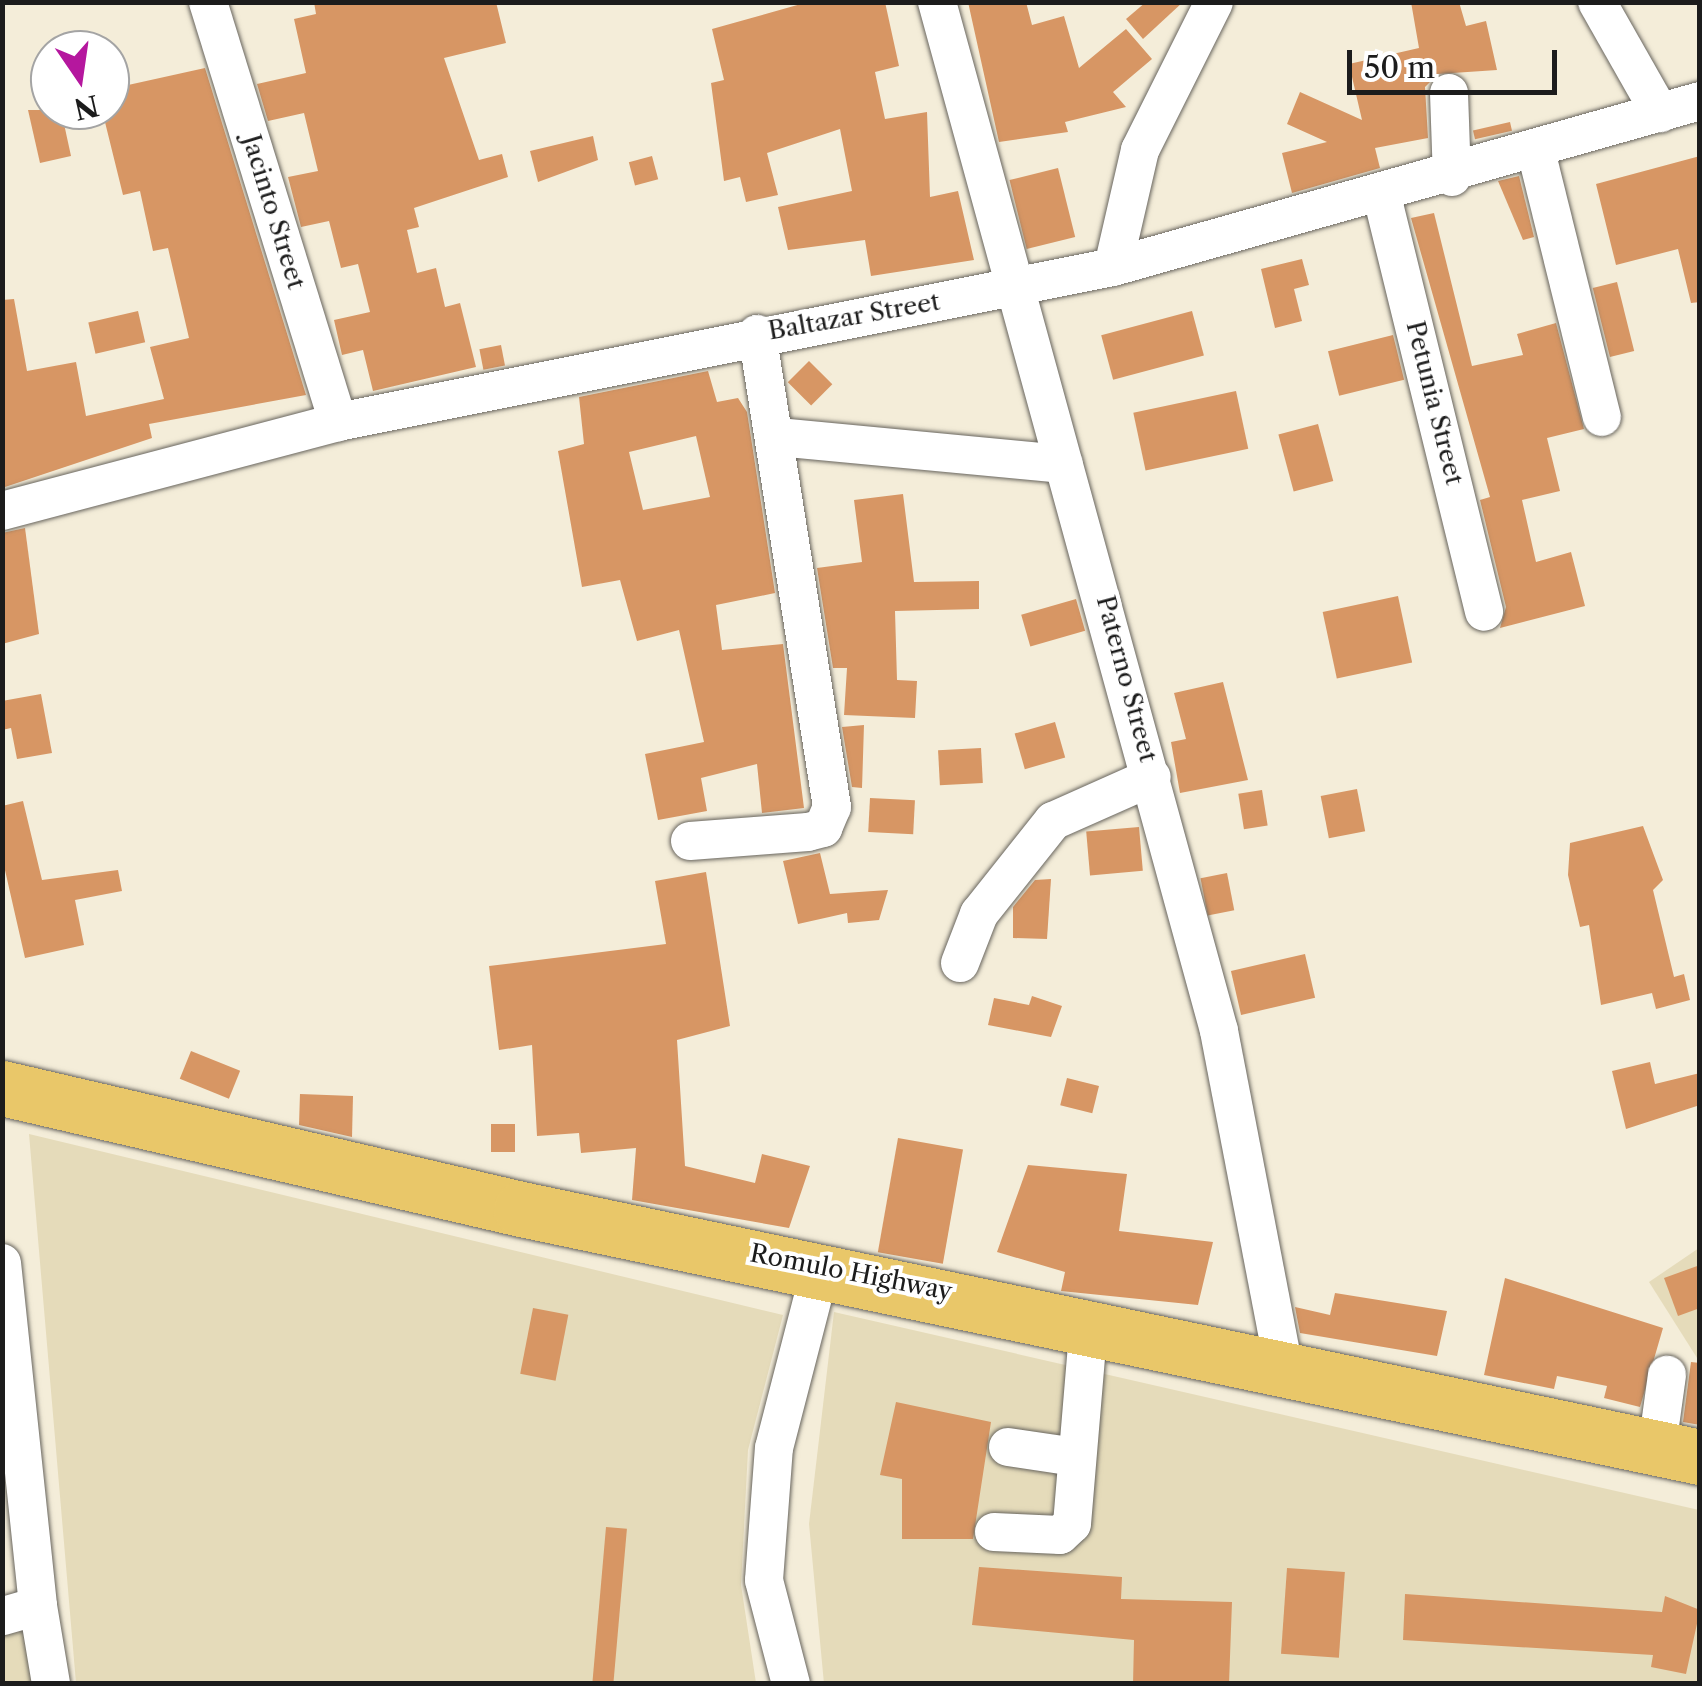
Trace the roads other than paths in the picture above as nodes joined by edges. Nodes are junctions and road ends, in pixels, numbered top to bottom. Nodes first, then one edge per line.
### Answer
1 (208, 2) edge
2 (938, 2) edge
3 (1214, 2) edge
4 (1598, 2) edge
5 (1449, 93) dead end
6 (1699, 106) edge
7 (1660, 114) junction
8 (1536, 151) junction
9 (1452, 177) junction
10 (1382, 196) junction
11 (1113, 267) junction
12 (1011, 289) junction
13 (756, 334) junction
14 (1602, 417) dead end
15 (338, 422) junction
16 (778, 437) junction
17 (1064, 464) junction
18 (2, 512) edge
19 (1484, 612) dead end
20 (1152, 777) junction
21 (690, 840) dead end
22 (960, 962) dead end
23 (2, 1088) edge
24 (2, 1263) edge
25 (821, 1266) junction
26 (1089, 1322) junction
27 (1282, 1363) junction
28 (1668, 1375) dead end
29 (1008, 1447) dead end
30 (1678, 1452) edge
31 (1076, 1457) junction
32 (994, 1532) dead end
33 (20, 1611) edge
34 (51, 1684) edge
35 (791, 1684) edge

1 - 15 street, Jacinto Street
2 - 12 street, Paterno Street
3 - 11 street
4 - 7 street
5 - 9 street
6 - 7 street, Baltazar Street
7 - 8 street, Baltazar Street
8 - 9 street, Baltazar Street
8 - 14 street
9 - 10 street, Baltazar Street
10 - 11 street, Baltazar Street
10 - 19 street, Petunia Street
11 - 12 street, Baltazar Street
12 - 13 street, Baltazar Street
12 - 17 street, Paterno Street
13 - 15 street, Baltazar Street
13 - 16 street
15 - 18 street, Baltazar Street
16 - 17 street
16 - 21 street
17 - 20 street, Paterno Street
20 - 22 street
20 - 27 street, Paterno Street
23 - 25 highway, Romulo Highway
24 - 33 street
25 - 26 highway, Romulo Highway
25 - 35 street
26 - 27 highway, Romulo Highway
26 - 31 street
27 - 30 highway, Romulo Highway
28 - 30 street
29 - 31 street
31 - 32 street
33 - 34 street

